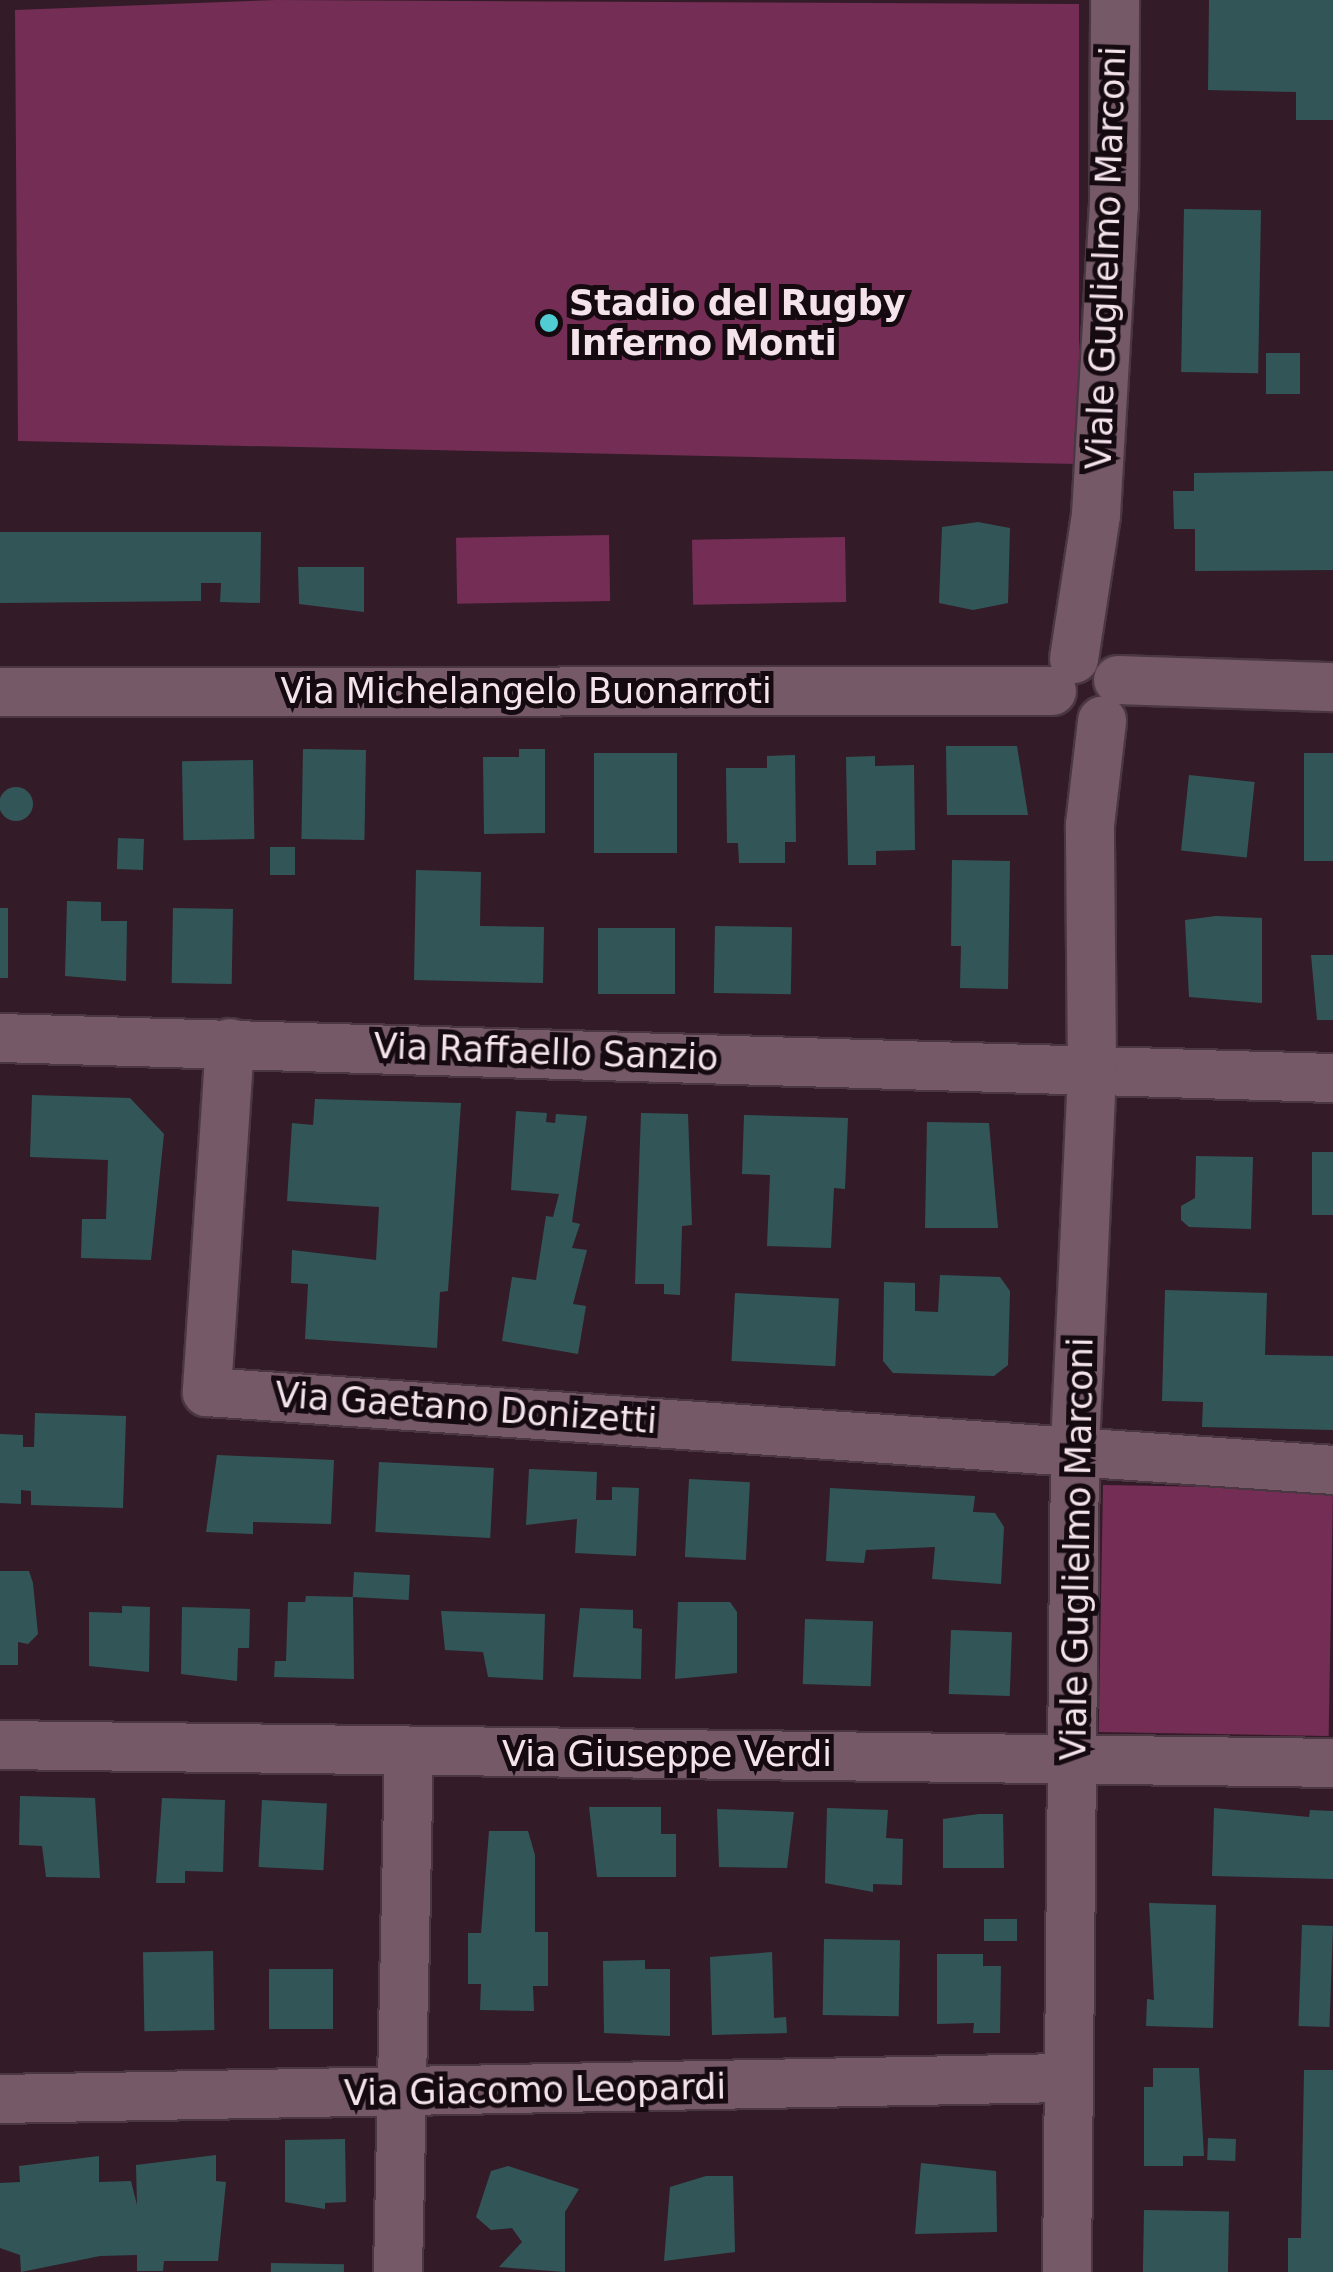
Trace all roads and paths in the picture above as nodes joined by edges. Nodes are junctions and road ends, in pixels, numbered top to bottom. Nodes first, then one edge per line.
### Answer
1 (1115, 0) edge
2 (1333, 687) edge
3 (1092, 691) junction
4 (0, 692) edge
5 (0, 1038) edge
6 (230, 1043) junction
7 (1092, 1068) junction
8 (1333, 1078) edge
9 (1075, 1447) junction
10 (1333, 1470) edge
11 (0, 1745) edge
12 (409, 1753) junction
13 (1074, 1754) junction
14 (1333, 1763) edge
15 (1070, 2078) junction
16 (402, 2094) junction
17 (0, 2099) edge
18 (398, 2272) edge
19 (1066, 2272) edge

1 - 3 street, Viale Guglielmo Marconi
2 - 3 street, Via Michelangelo Buonarroti
3 - 4 street, Via Michelangelo Buonarroti
3 - 7 street, Viale Guglielmo Marconi
5 - 6 street, Via Raffaello Sanzio
6 - 7 street, Via Raffaello Sanzio
6 - 9 street, Via Gaetano Donizetti
7 - 8 street, Via Raffaello Sanzio
7 - 9 street, Viale Guglielmo Marconi
9 - 10 street
9 - 13 street, Viale Guglielmo Marconi
11 - 12 street, Via Giuseppe Verdi
12 - 13 street, Via Giuseppe Verdi
12 - 16 street
13 - 14 street, Via Giuseppe Verdi
13 - 15 street, Viale Guglielmo Marconi
15 - 16 street, Via Giacomo Leopardi
15 - 19 street, Viale Guglielmo Marconi
16 - 17 street, Via Giacomo Leopardi
16 - 18 street

